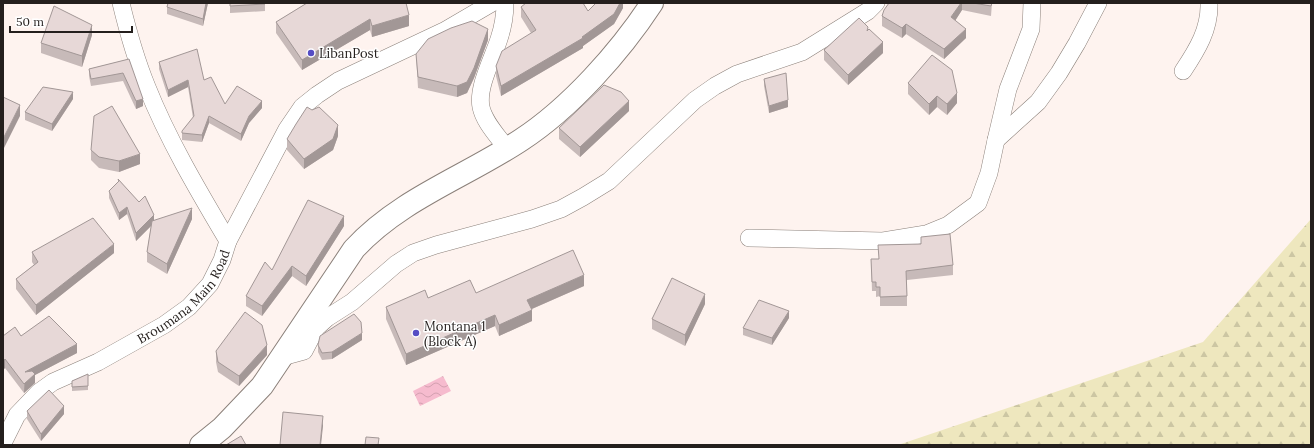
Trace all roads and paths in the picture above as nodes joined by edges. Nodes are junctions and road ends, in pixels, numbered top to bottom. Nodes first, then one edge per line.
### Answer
1 (121, 3) edge
2 (492, 3) edge
3 (505, 3) edge
4 (652, 3) edge
5 (876, 3) edge
6 (1032, 3) edge
7 (1098, 3) edge
8 (1209, 3) edge
9 (1182, 71) dead end
10 (996, 140) junction
11 (507, 149) junction
12 (749, 238) dead end
13 (228, 240) junction
14 (282, 357) junction
15 (3, 443) edge
16 (201, 445) edge

1 - 13 street, Broumana Main Road
2 - 13 street
3 - 11 street
4 - 11 main road
5 - 14 street
6 - 10 street
7 - 10 street
8 - 9 street
10 - 12 street
11 - 14 main road
13 - 15 street, Broumana Main Road
14 - 16 main road

